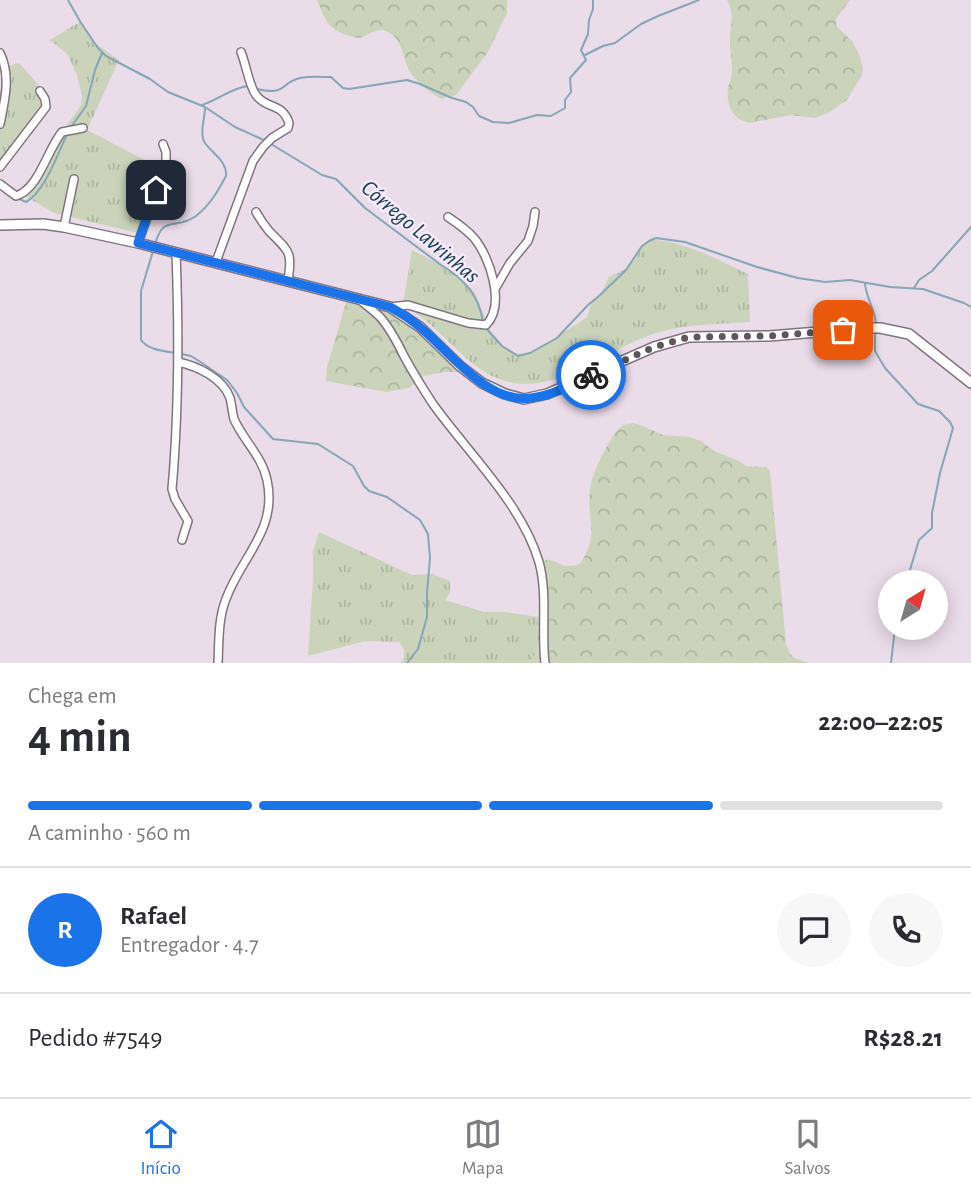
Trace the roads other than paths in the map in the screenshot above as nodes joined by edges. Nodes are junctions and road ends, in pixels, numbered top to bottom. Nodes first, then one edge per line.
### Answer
1 (241, 52) dead end
2 (0, 53) edge
3 (40, 91) dead end
4 (0, 124) edge
5 (83, 128) dead end
6 (163, 144) dead end
7 (0, 167) edge
8 (75, 178) dead end
9 (0, 184) edge
10 (257, 212) dead end
11 (535, 212) dead end
12 (448, 217) dead end
13 (0, 225) edge
14 (64, 226) junction
15 (138, 243) junction
16 (176, 252) junction
17 (216, 262) junction
18 (288, 280) junction
19 (495, 290) junction
20 (357, 298) junction
21 (390, 307) junction
22 (178, 362) junction
23 (971, 383) edge
24 (182, 540) dead end
25 (218, 663) edge
26 (545, 663) edge

1 - 17 street
2 - 4 street
3 - 7 street
5 - 9 street
6 - 15 street
8 - 14 street
10 - 18 street
11 - 19 street
12 - 19 street
13 - 14 street
14 - 15 street
15 - 16 street
16 - 17 street
16 - 22 street
17 - 18 street
18 - 20 street
19 - 21 street
20 - 21 street
20 - 26 street
21 - 23 street
22 - 24 street
22 - 25 street

